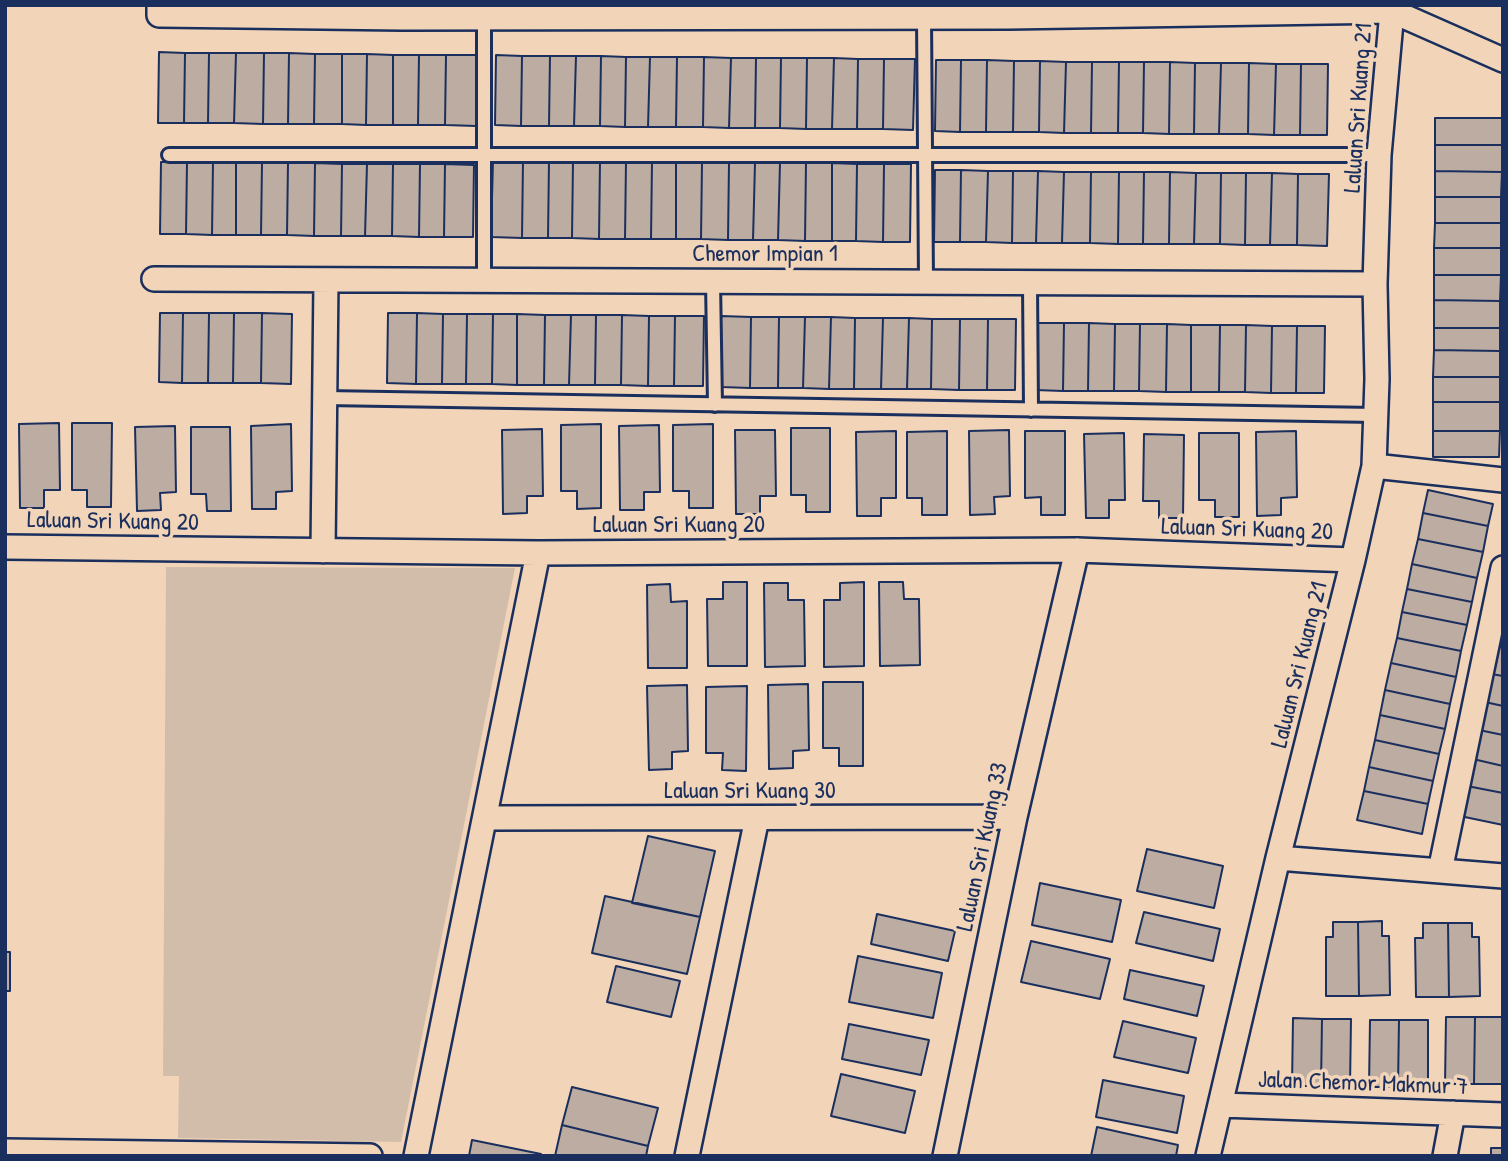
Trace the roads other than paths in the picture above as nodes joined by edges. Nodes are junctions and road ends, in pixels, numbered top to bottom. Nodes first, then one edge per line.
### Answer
1 (159, 10) edge
2 (285, 11) edge
3 (698, 11) edge
4 (1008, 11) edge
5 (1392, 11) junction
6 (402, 12) edge
7 (924, 17) junction
8 (484, 18) junction
9 (1503, 60) edge
10 (169, 155) dead end
11 (484, 155) junction
12 (925, 155) junction
13 (1379, 155) junction
14 (153, 279) dead end
15 (326, 280) junction
16 (484, 281) junction
17 (713, 281) junction
18 (926, 282) junction
19 (1030, 283) junction
20 (1375, 284) junction
21 (325, 398) junction
22 (715, 405) junction
23 (1031, 410) junction
24 (1376, 415) junction
25 (1374, 466) junction
26 (1503, 480) edge
27 (5, 547) edge
28 (1077, 550) junction
29 (323, 551) junction
30 (538, 553) junction
31 (1353, 559) junction
32 (1503, 568) edge
33 (1015, 817) junction
34 (485, 818) junction
35 (757, 818) junction
36 (1278, 858) junction
37 (1440, 871) junction
38 (1503, 876) edge
39 (1221, 1105) junction
40 (1453, 1113) junction
41 (1503, 1115) edge
42 (5, 1151) edge
43 (370, 1156) edge
44 (416, 1156) edge
45 (687, 1156) edge
46 (945, 1156) edge
47 (1208, 1156) edge
48 (1445, 1156) edge

1 - 2 street
2 - 6 street
3 - 7 street
3 - 8 street
4 - 5 street
4 - 7 street
5 - 9 street
5 - 13 street, Laluan Sri Kuang 21
6 - 8 street
7 - 12 lane
8 - 11 lane
10 - 11 lane
11 - 12 lane
11 - 16 lane
12 - 13 lane
12 - 18 lane
13 - 20 street, Laluan Sri Kuang 21
14 - 15 street, Chemor Impian 1
15 - 16 street, Chemor Impian 1
15 - 21 street
16 - 17 street, Chemor Impian 1
17 - 18 street, Chemor Impian 1
17 - 22 lane
18 - 19 street, Chemor Impian 1
19 - 20 street, Chemor Impian 1
19 - 23 lane
20 - 24 street, Laluan Sri Kuang 21
21 - 22 lane
21 - 29 street
22 - 23 lane
23 - 24 lane
24 - 25 street, Laluan Sri Kuang 21
25 - 26 street
25 - 31 street, Laluan Sri Kuang 21
27 - 29 street, Laluan Sri Kuang 20
28 - 30 street, Laluan Sri Kuang 20
28 - 31 street, Laluan Sri Kuang 20
28 - 33 street, Laluan Sri Kuang 33
29 - 30 street, Laluan Sri Kuang 20
30 - 34 street
31 - 36 street, Laluan Sri Kuang 21
32 - 37 street
33 - 35 street, Laluan Sri Kuang 30
33 - 46 street, Laluan Sri Kuang 33
34 - 35 street, Laluan Sri Kuang 30
34 - 44 street
35 - 45 street
36 - 37 street
36 - 39 street, Laluan Sri Kuang 21
37 - 38 street
39 - 40 street, Jalan Chemor Makmur 7
39 - 47 street, Laluan Sri Kuang 21
40 - 41 street, Jalan Chemor Makmur 7
40 - 48 street
42 - 43 street

